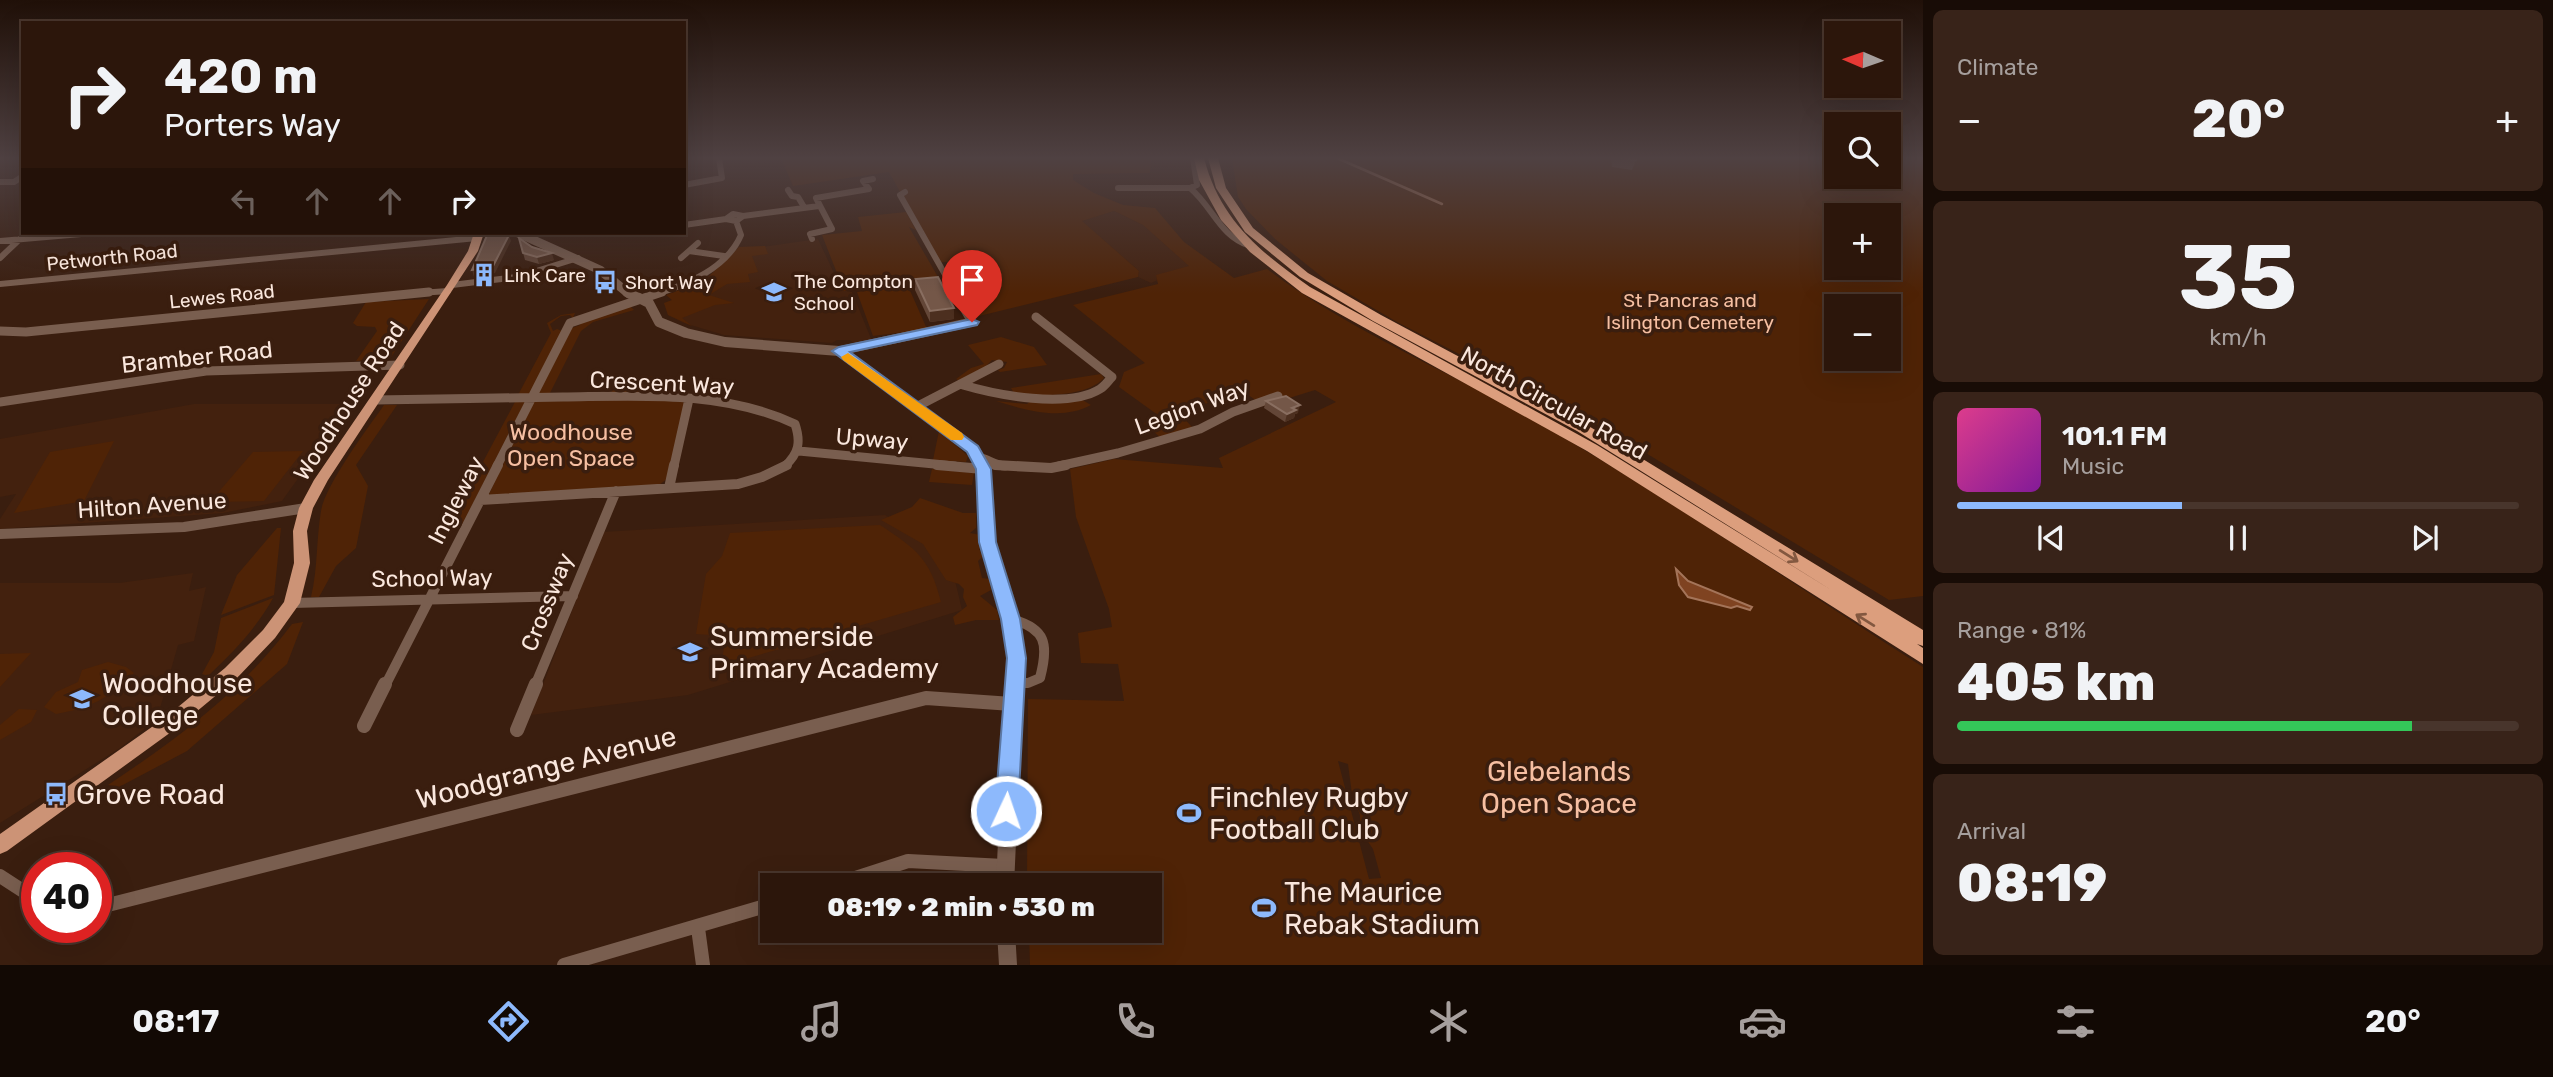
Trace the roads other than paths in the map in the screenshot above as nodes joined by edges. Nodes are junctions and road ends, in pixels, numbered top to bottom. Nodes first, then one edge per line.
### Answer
1 (802, 203) edge
2 (818, 203) edge
3 (905, 203) edge
4 (1204, 203) edge
5 (1215, 203) edge
6 (1232, 203) edge
7 (819, 206) junction
8 (804, 207) junction
9 (727, 208) dead end
10 (737, 217) junction
11 (686, 225) edge
12 (24, 235) edge
13 (72, 235) edge
14 (478, 235) edge
15 (523, 235) edge
16 (812, 239) dead end
17 (19, 240) junction
18 (0, 241) edge
19 (698, 243) dead end
20 (1250, 246) junction
21 (689, 251) junction
22 (724, 256) junction
23 (0, 258) edge
24 (578, 258) junction
25 (681, 258) dead end
26 (0, 284) edge
27 (450, 288) junction
28 (642, 298) junction
29 (1037, 317) dead end
30 (0, 331) edge
31 (839, 351) junction
32 (999, 364) dead end
33 (400, 365) junction
34 (963, 385) junction
35 (1278, 396) edge
36 (532, 398) junction
37 (689, 399) junction
38 (375, 400) junction
39 (0, 402) edge
40 (916, 407) junction
41 (799, 451) junction
42 (981, 463) junction
43 (669, 488) junction
44 (616, 491) junction
45 (480, 500) junction
46 (306, 508) junction
47 (0, 534) edge
48 (573, 596) junction
49 (427, 600) junction
50 (292, 603) junction
51 (1010, 619) junction
52 (1923, 639) edge
53 (1923, 657) edge
54 (1014, 683) junction
55 (1012, 704) junction
56 (364, 726) dead end
57 (517, 730) dead end
58 (0, 845) edge
59 (1004, 866) junction
60 (871, 873) edge
61 (1004, 873) edge
62 (0, 876) edge
63 (21, 890) edge
64 (112, 904) edge
65 (760, 908) edge
66 (698, 928) junction
67 (1007, 943) edge
68 (564, 965) edge
69 (704, 965) edge
70 (1008, 965) edge

1 - 8 street
2 - 7 street
3 - 31 street
4 - 20 street
5 - 20 highway, North Circular Road
6 -> 52 highway, North Circular Road
7 - 8 street
7 - 16 street
8 - 10 street
9 - 10 street
10 - 11 street
10 - 22 street
12 - 17 street
13 - 17 street
14 - 26 street, Petworth Road
14 - 27 main road, Woodhouse Road
15 - 24 street
17 - 18 street
17 - 23 street
19 - 21 street
53 -> 20 highway, North Circular Road
21 - 22 street
21 - 25 street
22 - 28 street, Ingleway
24 - 27 street
24 - 28 street
27 - 30 street, Lewes Road
27 - 33 main road, Woodhouse Road
28 - 31 street
28 - 36 street, Ingleway
29 - 34 street
31 - 40 street
32 - 34 street
33 - 38 main road, Woodhouse Road
33 - 39 street, Bramber Road
34 - 40 street
35 - 42 street, Legion Way
36 - 37 street, Crescent Way
36 - 38 street, Crescent Way
36 - 45 street, Ingleway
37 - 41 street, Crescent Way
37 - 43 street
38 - 46 main road, Woodhouse Road
40 - 42 street
41 - 42 street, Upway
41 - 43 street
42 - 51 street
43 - 44 street
44 - 45 street
44 - 48 street, Crossway
45 - 49 street, Ingleway
46 - 47 street, Hilton Avenue
46 - 50 main road, Woodhouse Road
48 - 49 street, School Way
48 - 57 street, Crossway
49 - 50 street, School Way
49 - 56 street, Ingleway
50 - 58 main road, Woodhouse Road
51 - 54 street
51 - 54 street
54 - 55 street
55 - 59 street
55 - 64 street, Woodgrange Avenue
59 - 60 street
59 - 61 street
62 - 63 street
65 - 66 street
66 - 68 street
66 - 69 street
67 - 70 street

